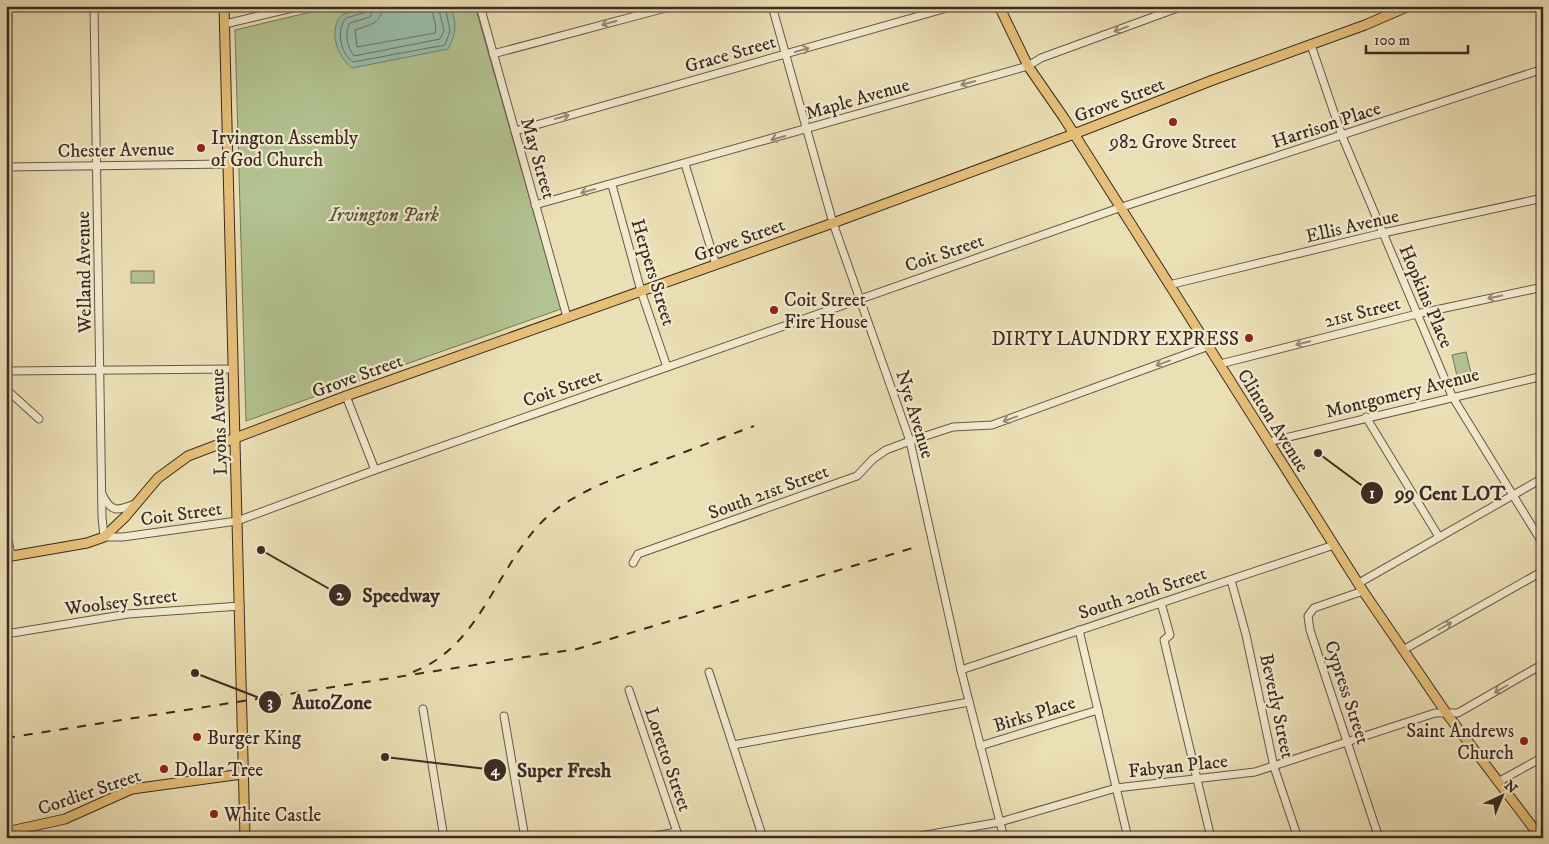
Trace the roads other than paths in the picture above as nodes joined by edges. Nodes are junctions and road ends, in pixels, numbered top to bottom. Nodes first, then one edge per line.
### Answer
1 (94, 6) edge
2 (224, 6) edge
3 (301, 6) edge
4 (480, 6) edge
5 (673, 6) edge
6 (772, 6) edge
7 (954, 6) edge
8 (999, 6) edge
9 (1183, 6) edge
10 (1408, 6) edge
11 (225, 24) junction
12 (1312, 45) junction
13 (493, 54) junction
14 (786, 54) junction
15 (1028, 66) junction
16 (1543, 69) edge
17 (807, 129) junction
18 (515, 131) junction
19 (1074, 134) junction
20 (1342, 136) junction
21 (227, 164) junction
22 (685, 164) junction
23 (97, 166) junction
24 (6, 167) edge
25 (612, 185) junction
26 (1543, 198) edge
27 (535, 205) junction
28 (1119, 208) junction
29 (833, 223) junction
30 (1383, 233) junction
31 (716, 265) junction
32 (1169, 286) junction
33 (1543, 287) edge
34 (641, 291) junction
35 (860, 298) junction
36 (1417, 314) junction
37 (567, 317) junction
38 (1208, 346) junction
39 (1220, 364) junction
40 (666, 367) junction
41 (101, 369) junction
42 (232, 369) junction
43 (6, 372) edge
44 (1543, 376) edge
45 (6, 389) edge
46 (346, 396) junction
47 (1452, 396) junction
48 (1366, 417) junction
49 (39, 419) dead end
50 (234, 438) junction
51 (910, 441) junction
52 (1268, 442) junction
53 (375, 470) junction
54 (1543, 478) edge
55 (101, 493) junction
56 (1512, 496) junction
57 (138, 503) junction
58 (238, 521) junction
59 (6, 527) edge
60 (104, 537) junction
61 (1439, 537) junction
62 (1543, 544) edge
63 (1334, 545) junction
64 (9, 557) edge
65 (633, 563) dead end
66 (1543, 571) edge
67 (1231, 580) junction
68 (1361, 587) junction
69 (1161, 603) junction
70 (240, 606) junction
71 (1079, 630) junction
72 (6, 634) edge
73 (1403, 650) junction
74 (1543, 664) edge
75 (961, 670) junction
76 (709, 672) dead end
77 (629, 690) dead end
78 (969, 702) junction
79 (423, 709) dead end
80 (1098, 710) junction
81 (1447, 714) junction
82 (504, 716) dead end
83 (1347, 742) junction
84 (733, 746) junction
85 (980, 746) junction
86 (1543, 757) edge
87 (1274, 767) junction
88 (242, 774) junction
89 (1197, 780) junction
90 (1498, 782) junction
91 (1116, 788) junction
92 (1000, 822) junction
93 (6, 832) edge
94 (678, 835) edge
95 (246, 838) edge
96 (444, 838) edge
97 (525, 838) edge
98 (644, 838) edge
99 (763, 838) edge
100 (909, 838) edge
101 (1004, 838) edge
102 (1128, 838) edge
103 (1211, 838) edge
104 (1298, 838) edge
105 (1379, 838) edge
106 (1542, 838) edge

1 - 23 street, Welland Avenue
2 - 11 main road, Lyons Avenue
3 - 11 street
4 - 13 street, May Street
5 -> 13 street
6 - 14 street, Nye Avenue
14 -> 7 street, Grace Street
8 - 15 main road, Clinton Avenue
9 -> 15 street, Maple Avenue
10 - 12 main road, Grove Street
11 - 21 main road, Lyons Avenue
12 - 19 main road, Grove Street
12 - 20 street, Hopkins Place
13 - 18 street, May Street
14 - 17 street, Nye Avenue
18 -> 14 street, Grace Street
15 -> 17 street, Maple Avenue
15 - 19 main road, Clinton Avenue
16 - 20 street, Harrison Place
17 -> 22 street, Maple Avenue
17 - 29 street, Nye Avenue
18 - 27 street, May Street
19 - 28 main road, Clinton Avenue
19 - 29 main road, Grove Street
20 - 28 street, Harrison Place
20 - 30 street, Hopkins Place
21 - 23 street, Chester Avenue
21 - 42 main road, Lyons Avenue
22 - 25 street, Maple Avenue
22 - 31 street
23 - 24 street, Chester Avenue
23 - 41 street, Welland Avenue
25 -> 27 street, Maple Avenue
25 - 34 street, Herpers Street
26 - 30 street, Ellis Avenue
27 - 37 street, May Street
28 - 32 main road, Clinton Avenue
28 - 35 street, Coit Street
29 - 31 main road, Grove Street
29 - 35 street, Nye Avenue
30 - 32 street, Ellis Avenue
30 - 36 street, Hopkins Place
31 - 34 main road, Grove Street
32 - 38 main road, Clinton Avenue
33 -> 36 street, 21st Street
34 - 37 main road, Grove Street
34 - 40 street, Herpers Street
35 - 40 street, Coit Street
35 - 51 street, Nye Avenue
36 -> 39 street, 21st Street
36 - 47 street, Hopkins Place
37 - 46 main road, Grove Street
38 - 39 main road, Clinton Avenue
38 -> 51 street
39 - 52 main road, Clinton Avenue
40 - 53 street, Coit Street
41 - 42 street
41 - 43 street
41 - 55 street, Welland Avenue
42 - 50 main road, Lyons Avenue
44 - 47 street, Montgomery Avenue
45 - 49 street
46 - 50 main road, Grove Street
46 - 53 street
47 - 48 street, Montgomery Avenue
47 - 56 street, Hopkins Place
48 - 52 street, Montgomery Avenue
48 - 61 street
50 - 57 main road, Grove Street
50 - 58 main road, Lyons Avenue
51 - 65 street, South 21st Street
51 - 75 street, Nye Avenue
52 - 63 main road, Clinton Avenue
53 - 58 street, Coit Street
54 - 56 street
55 - 57 street
55 - 60 street, Welland Avenue
56 - 61 street
56 - 62 street, Hopkins Place
57 - 60 main road, Grove Street
58 - 60 street, Coit Street
58 - 70 main road, Lyons Avenue
59 - 64 street
60 - 64 main road, Coit Street
61 - 68 street
63 - 67 street, South 20th Street
63 - 68 main road, Clinton Avenue
73 -> 66 street
67 - 69 street, South 20th Street
67 - 87 street, Beverly Street
68 - 73 main road, Clinton Avenue
68 - 83 street, Cypress Street
69 - 71 street, South 20th Street
69 - 89 street
70 - 72 street, Woolsey Street
70 - 88 main road, Lyons Avenue
71 - 75 street, South 20th Street
71 - 80 street
73 - 81 main road, Clinton Avenue
74 -> 81 street, Fabyan Place
75 - 78 street, Nye Avenue
76 - 84 street
77 - 94 street, Loretto Street
78 - 84 street
78 - 85 street, Nye Avenue
79 - 96 street
80 - 85 street, Birks Place
80 - 91 street
81 - 83 street, Fabyan Place
81 - 90 main road, Clinton Avenue
82 - 97 street
83 - 87 street, Fabyan Place
83 - 105 street, Cypress Street
84 - 99 street
85 - 92 street, Nye Avenue
86 - 90 street
87 - 89 street, Fabyan Place
87 - 104 street, Beverly Street
88 - 93 main road, Cordier Street
88 - 95 main road, Lyons Avenue
89 - 91 street, Fabyan Place
89 - 103 street
90 - 106 main road, Clinton Avenue
91 - 92 street, Fabyan Place
91 - 102 street
92 - 100 street, Fabyan Place
92 - 101 street, Nye Avenue
94 - 98 street

